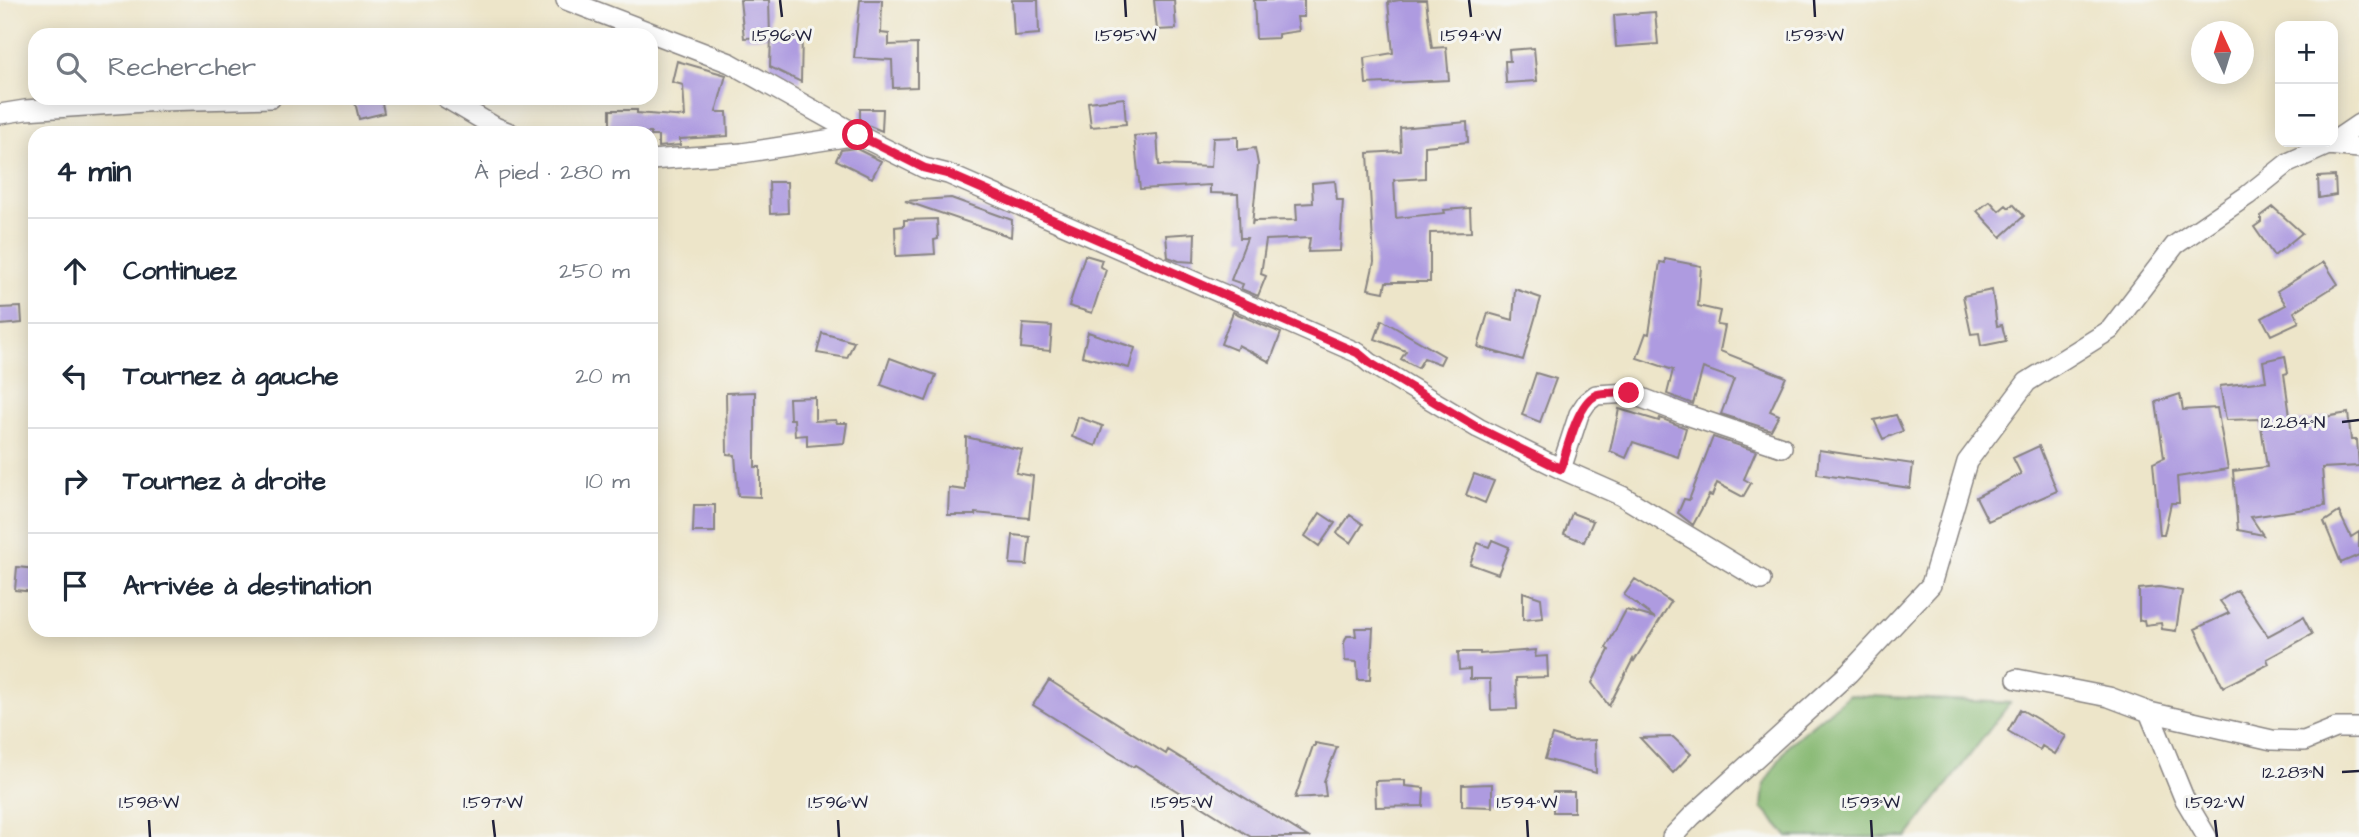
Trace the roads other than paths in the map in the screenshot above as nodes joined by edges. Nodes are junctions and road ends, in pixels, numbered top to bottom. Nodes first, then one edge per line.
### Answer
1 (566, 0) edge
2 (639, 28) edge
3 (658, 35) edge
4 (100, 105) edge
5 (458, 105) edge
6 (0, 114) edge
7 (2359, 124) edge
8 (493, 126) edge
9 (858, 135) junction
10 (2338, 138) edge
11 (2338, 146) edge
12 (2324, 147) edge
13 (2359, 148) edge
14 (658, 159) edge
15 (1782, 447) dead end
16 (1561, 469) junction
17 (1761, 580) dead end
18 (2017, 679) dead end
19 (2149, 712) junction
20 (2359, 728) edge
21 (1672, 837) edge
22 (2207, 837) edge

1 - 2 street
3 - 9 street
4 - 6 street
5 - 8 street
7 - 10 street
9 - 14 street
9 - 16 street
11 - 13 street
12 - 21 street
15 - 16 street
16 - 17 street
18 - 19 street
19 - 20 street
19 - 22 street

